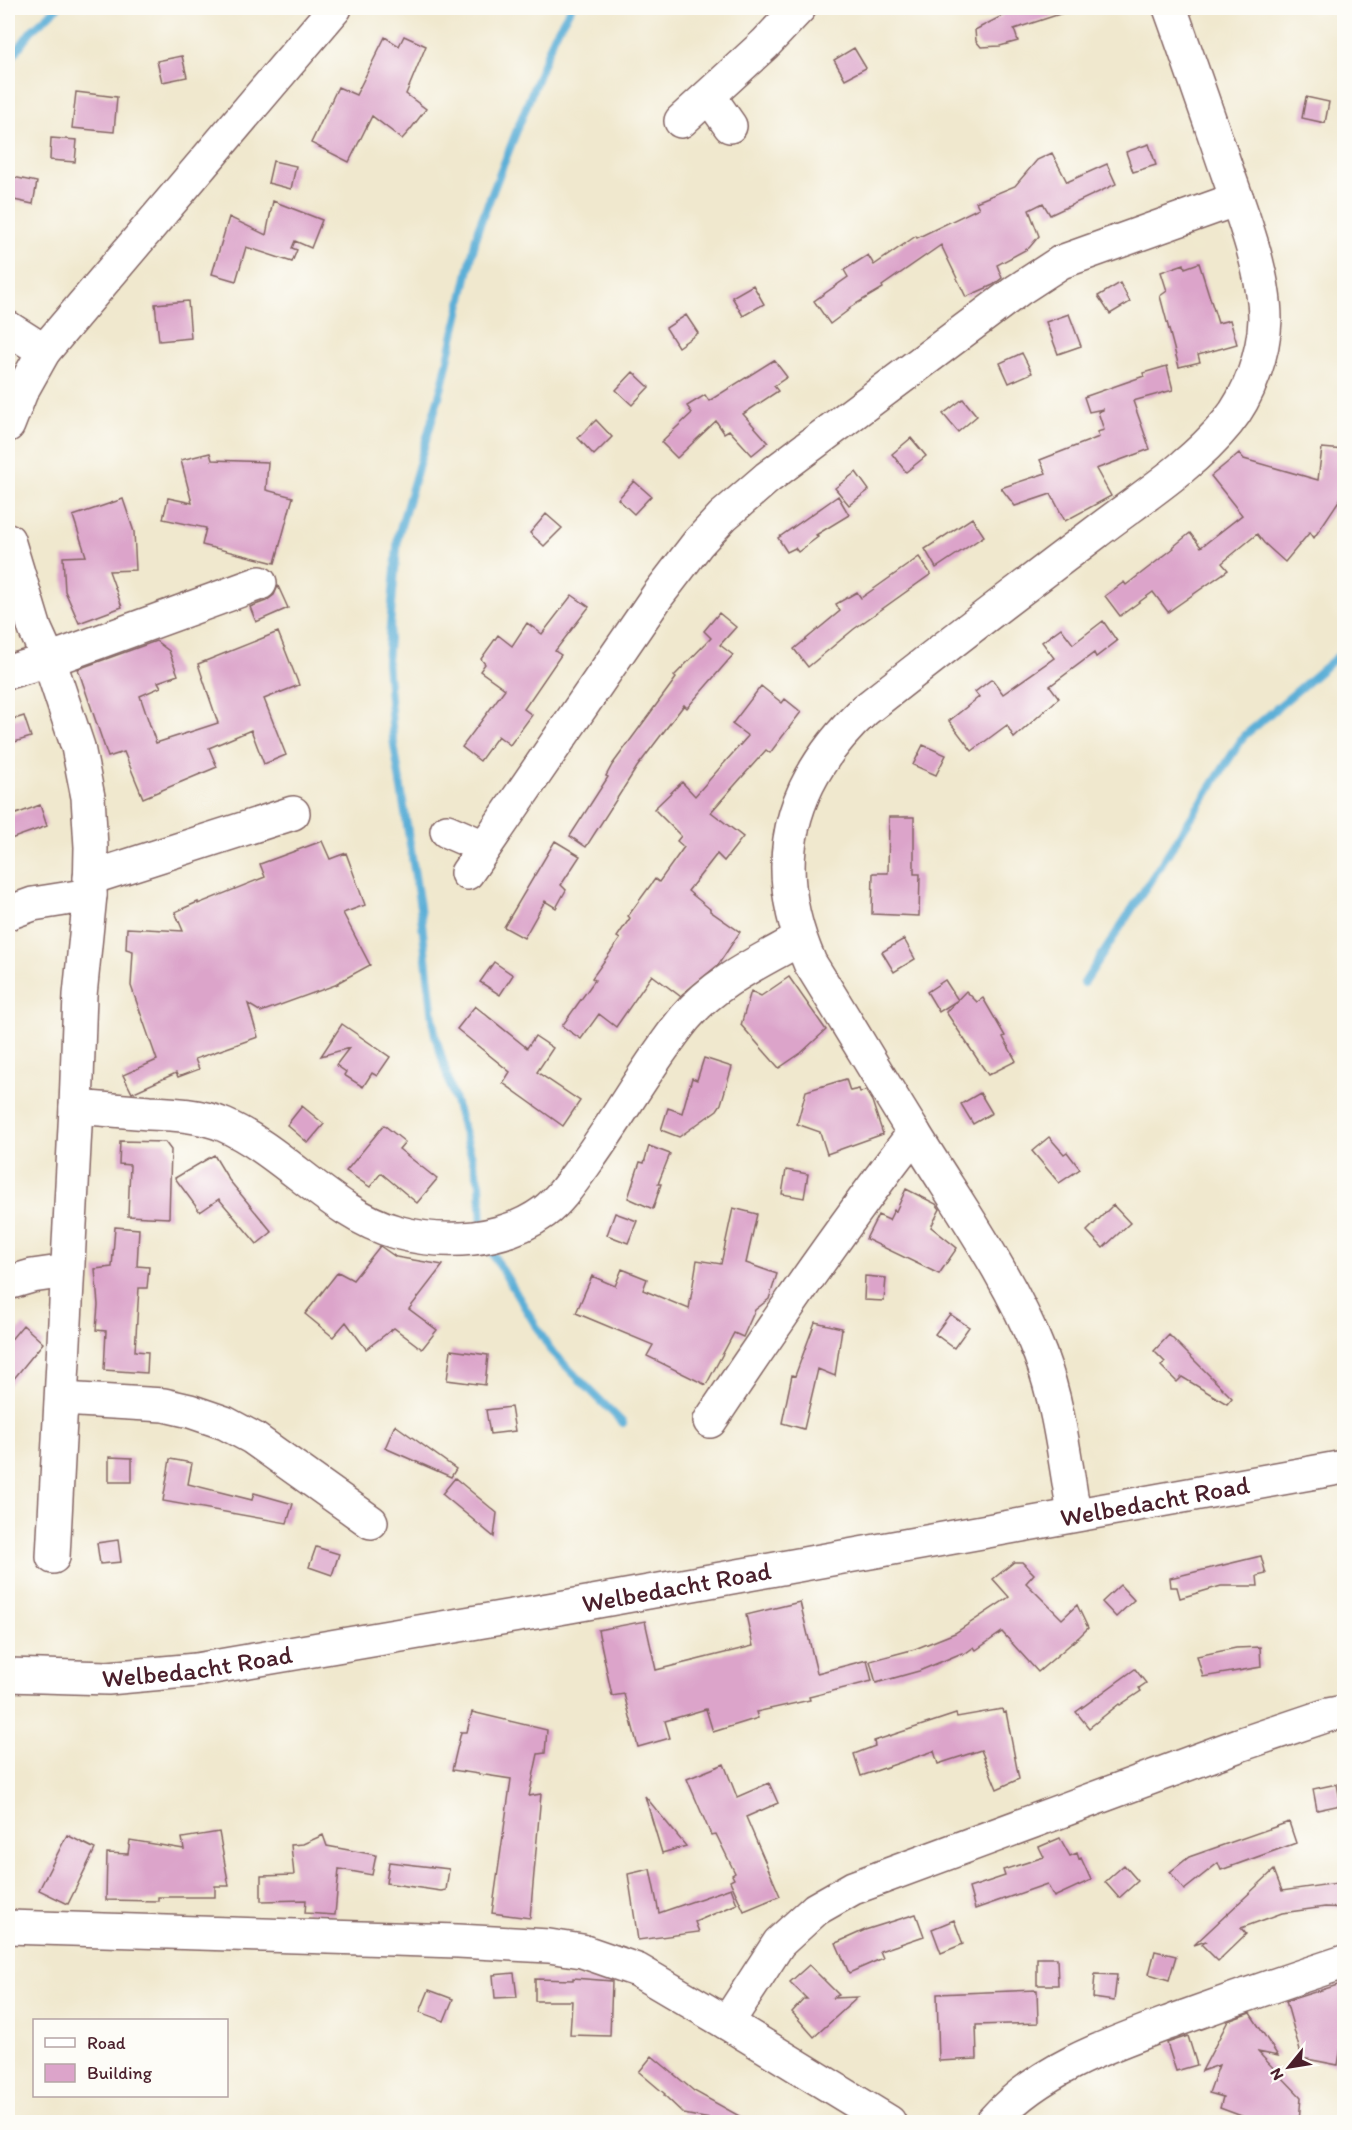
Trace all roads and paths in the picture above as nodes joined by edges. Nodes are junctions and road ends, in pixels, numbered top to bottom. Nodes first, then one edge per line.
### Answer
1 (334, 8) edge
2 (799, 8) edge
3 (1170, 8) edge
4 (709, 96) junction
5 (681, 121) dead end
6 (730, 126) dead end
7 (1237, 199) junction
8 (8, 328) edge
9 (44, 351) junction
10 (8, 425) edge
11 (8, 540) edge
12 (260, 583) dead end
13 (49, 660) junction
14 (8, 672) edge
15 (293, 813) dead end
16 (447, 831) dead end
17 (90, 886) junction
18 (8, 913) edge
19 (800, 939) junction
20 (76, 1107) junction
21 (914, 1133) junction
22 (67, 1271) junction
23 (8, 1283) edge
24 (62, 1399) junction
25 (710, 1421) dead end
26 (1344, 1467) edge
27 (1074, 1514) junction
28 (371, 1522) dead end
29 (53, 1557) dead end
30 (8, 1675) edge
31 (1344, 1712) edge
32 (8, 1927) edge
33 (1344, 1962) edge
34 (728, 2023) junction
35 (889, 2122) edge
36 (992, 2122) edge

1 - 9 street
2 - 4 street
3 - 7 street
4 - 5 street
4 - 6 street
7 - 16 street
7 - 19 street
8 - 9 street
9 - 10 street
11 - 13 street
12 - 13 street
13 - 14 street
13 - 17 street
15 - 17 street
17 - 18 street
17 - 20 street
19 - 20 street
19 - 21 street
20 - 22 street
21 - 25 street
21 - 27 street
22 - 23 street
22 - 24 street
24 - 28 street
24 - 29 street
26 - 27 street, Welbedacht Road
27 - 30 street, Welbedacht Road
31 - 34 street
32 - 34 street
33 - 36 street
34 - 35 street

